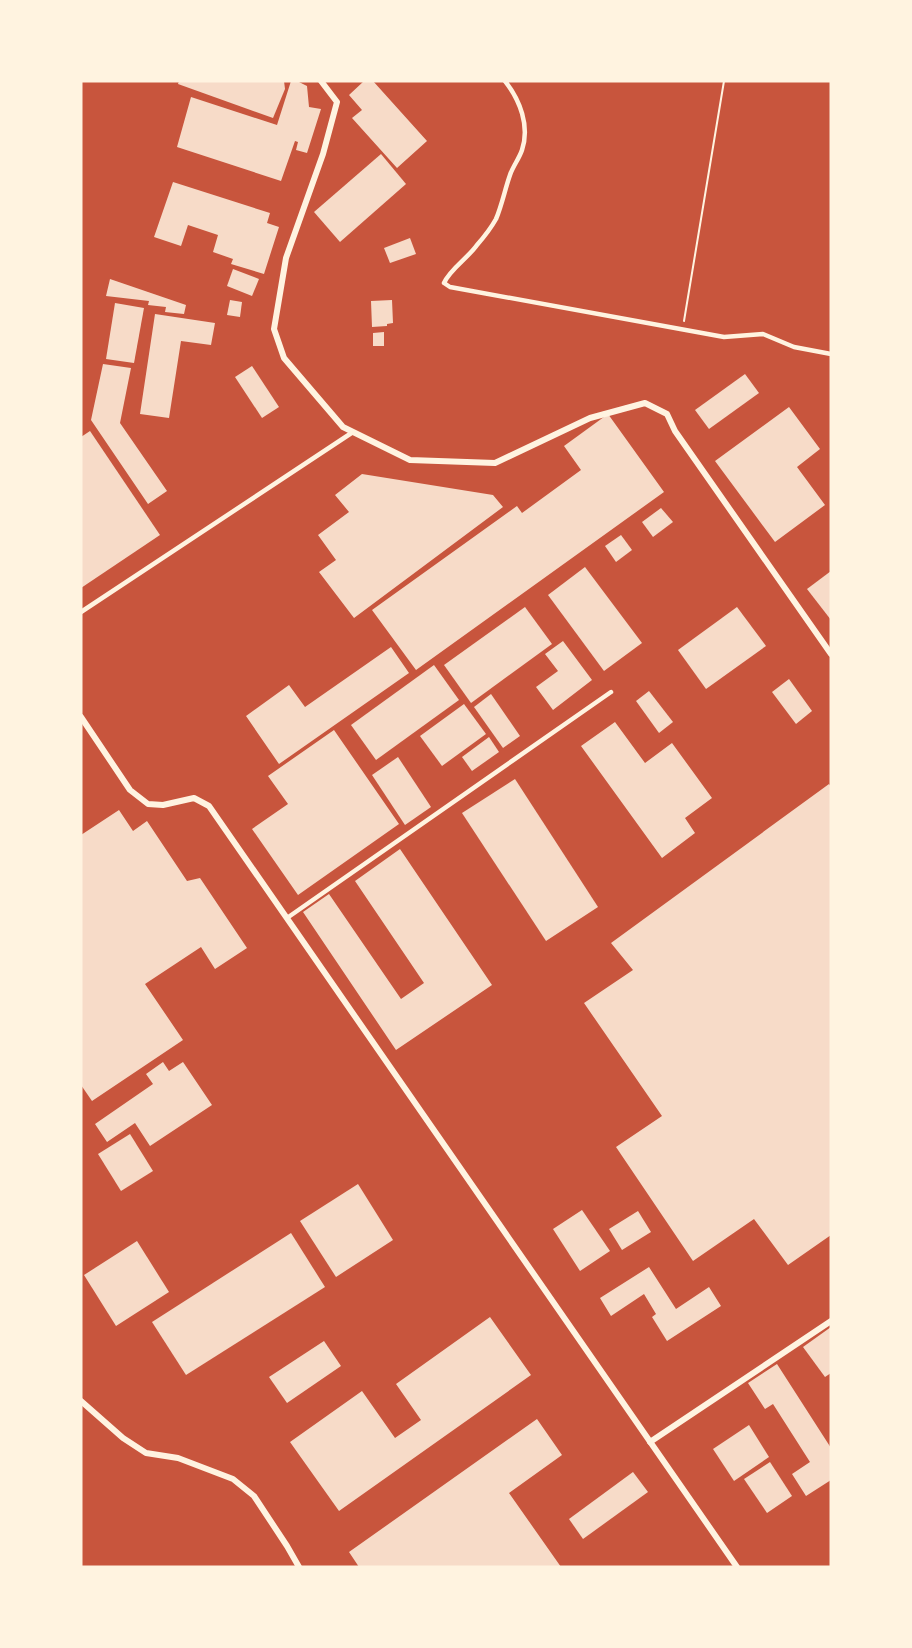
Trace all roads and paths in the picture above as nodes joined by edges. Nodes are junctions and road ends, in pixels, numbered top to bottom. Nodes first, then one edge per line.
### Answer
1 (321, 81) edge
2 (506, 81) edge
3 (724, 81) edge
4 (682, 329) junction
5 (831, 354) edge
6 (353, 432) junction
7 (81, 612) edge
8 (831, 654) edge
9 (611, 692) dead end
10 (81, 717) edge
11 (286, 918) junction
12 (831, 1321) edge
13 (81, 1401) edge
14 (650, 1442) junction
15 (299, 1567) edge
16 (737, 1567) edge

1 - 6 street
2 - 4 lane
3 - 4 path
4 - 5 lane
6 - 7 lane
6 - 8 street
9 - 11 lane
10 - 11 street
11 - 14 street
12 - 14 street
13 - 15 street
14 - 16 street

